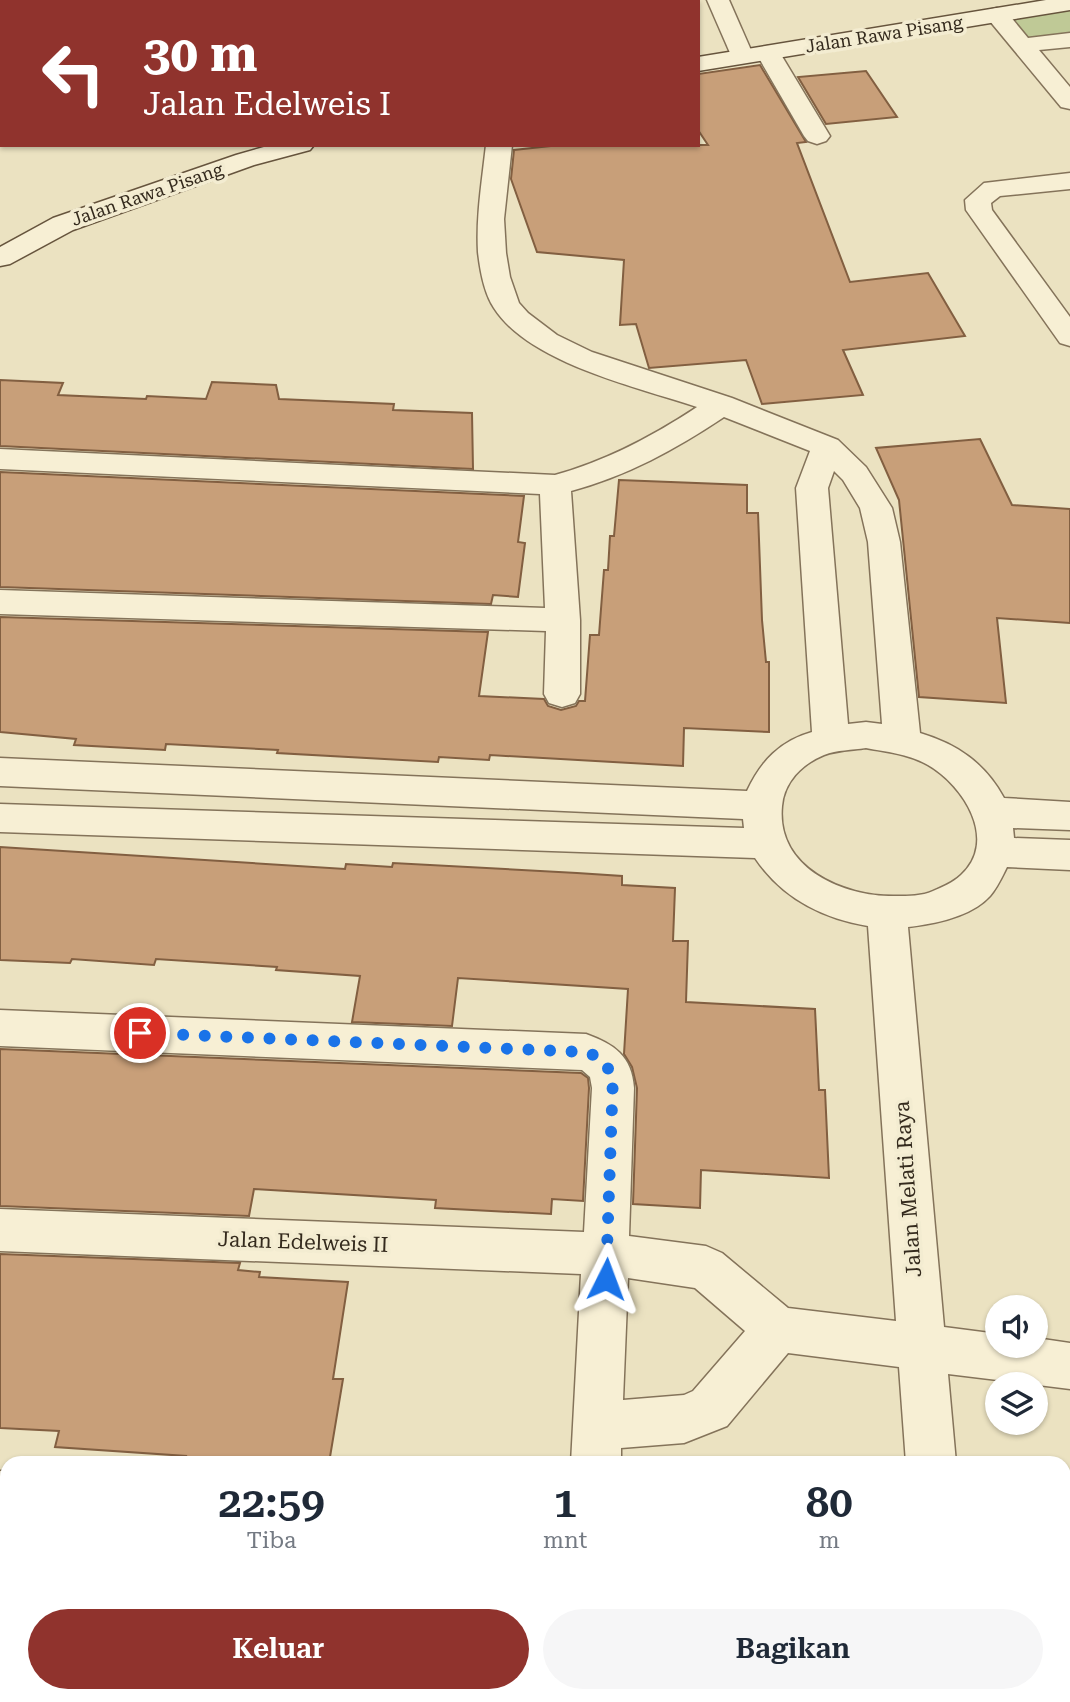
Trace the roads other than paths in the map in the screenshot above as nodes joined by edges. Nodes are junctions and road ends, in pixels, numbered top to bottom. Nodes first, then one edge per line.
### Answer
1 (718, 0) edge
2 (1070, 3) edge
3 (997, 15) junction
4 (1070, 40) edge
5 (1025, 46) junction
6 (768, 53) junction
7 (742, 57) junction
8 (700, 64) edge
9 (1070, 102) edge
10 (817, 136) dead end
11 (294, 147) edge
12 (499, 147) edge
13 (1070, 181) edge
14 (0, 258) edge
15 (1070, 337) edge
16 (721, 405) junction
17 (827, 447) junction
18 (0, 460) edge
19 (555, 485) junction
20 (0, 602) edge
21 (563, 620) junction
22 (562, 694) dead end
23 (831, 739) junction
24 (902, 740) junction
25 (0, 772) edge
26 (761, 806) junction
27 (992, 812) junction
28 (1070, 816) edge
29 (0, 818) edge
30 (767, 844) junction
31 (995, 852) junction
32 (1070, 855) edge
33 (887, 915) junction
34 (0, 1028) edge
35 (0, 1230) edge
36 (607, 1254) junction
37 (778, 1329) junction
38 (920, 1349) junction
39 (1070, 1366) edge
40 (597, 1444) edge
41 (930, 1456) edge

1 - 7 street
2 - 3 street, Jalan Rawa Pisang
3 - 5 street
3 - 6 street, Jalan Rawa Pisang
4 - 5 street
5 - 9 street
6 - 7 street, Jalan Rawa Pisang
6 - 10 street
7 - 8 street, Jalan Rawa Pisang
11 - 14 street, Jalan Rawa Pisang
12 - 16 street
13 - 15 street
16 - 17 street
16 - 19 street
17 - 23 street
17 - 24 street
18 - 19 street
19 - 21 street
20 - 21 street
21 - 22 street
23 - 24 street
23 - 26 street
24 - 27 street
25 - 26 street
26 - 30 street
27 - 28 street
27 - 31 street
29 - 30 street
30 - 33 street
31 - 32 street
31 - 33 street
33 - 38 street, Jalan Melati Raya
34 - 36 street
35 - 36 street, Jalan Edelweis II
36 - 37 street, Jalan Edelweis II
36 - 40 street
37 - 38 street
37 - 40 street
38 - 39 street
38 - 41 street, Jalan Melati Raya

